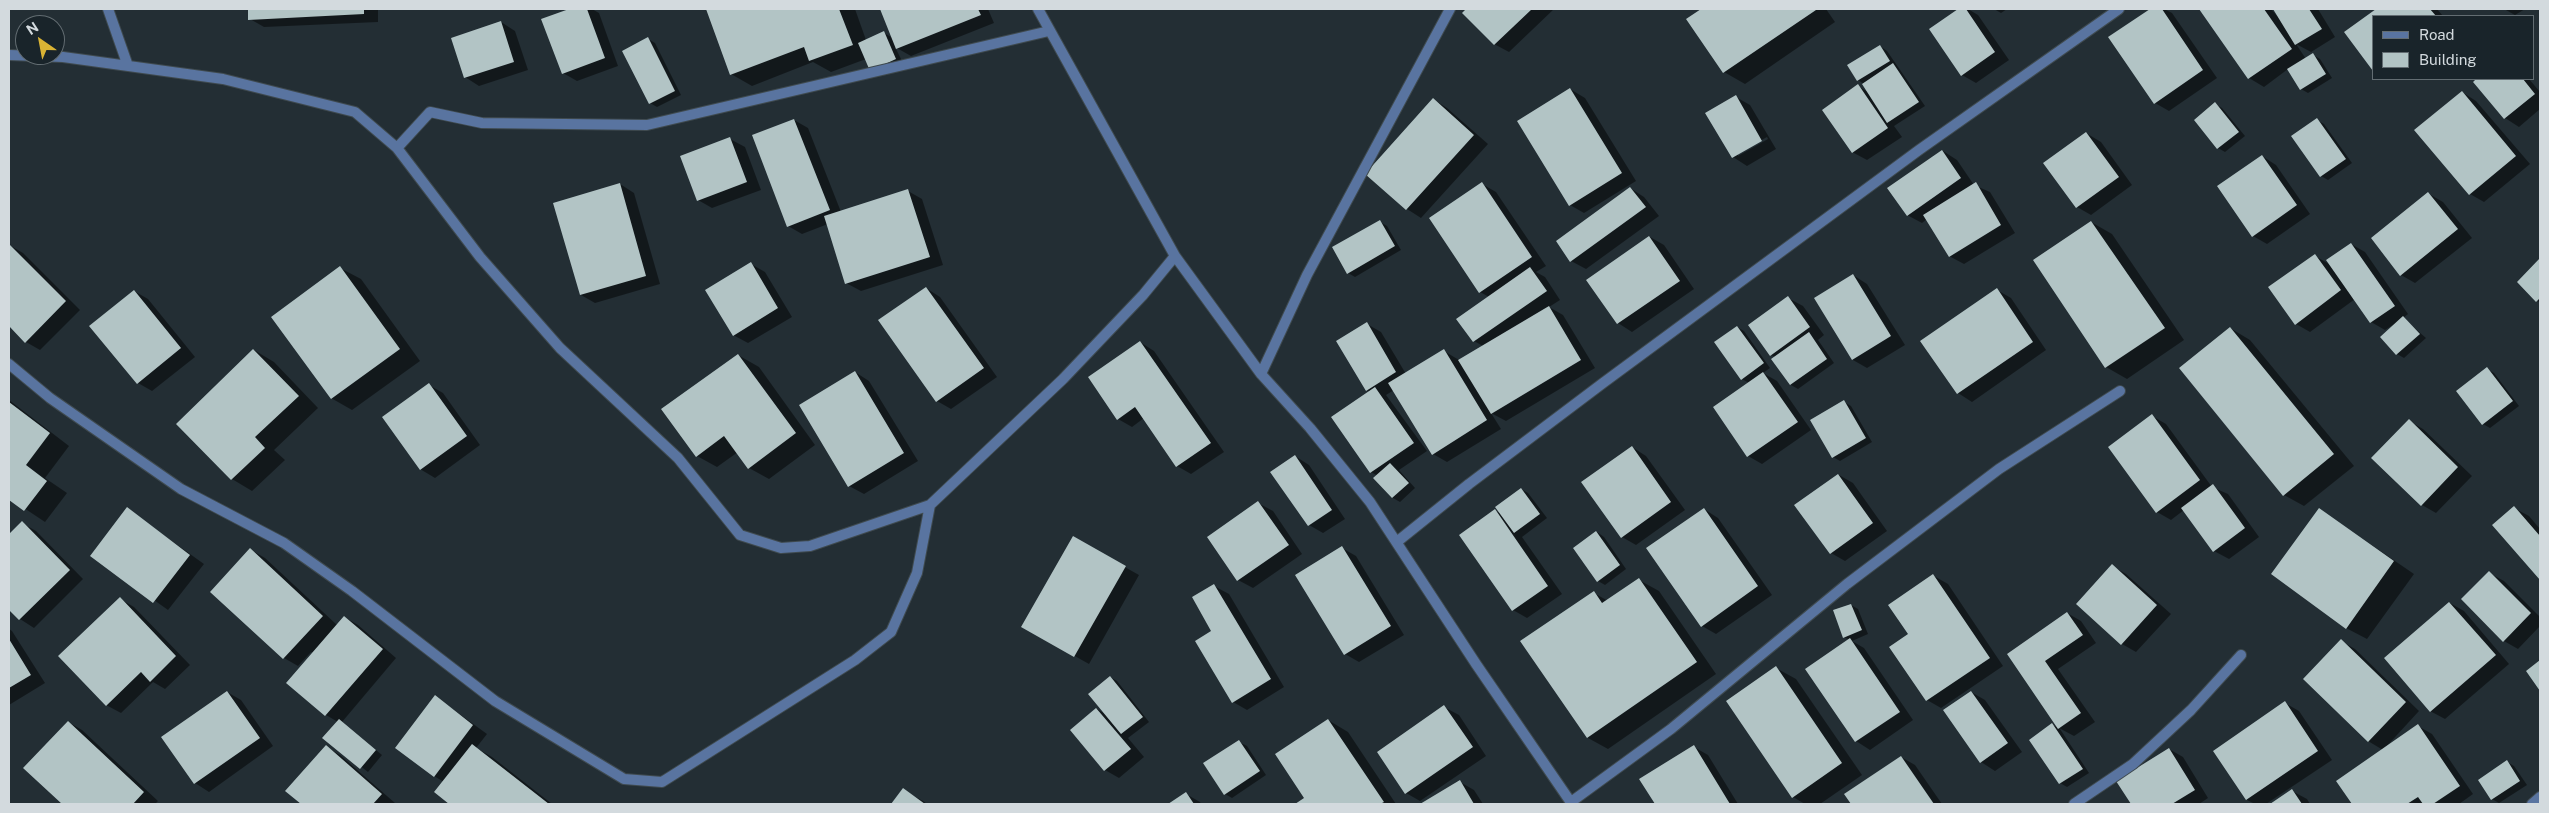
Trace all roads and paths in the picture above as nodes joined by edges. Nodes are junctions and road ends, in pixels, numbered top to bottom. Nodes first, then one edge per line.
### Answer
1 (108, 9) edge
2 (1038, 9) edge
3 (1450, 9) edge
4 (2119, 9) edge
5 (1050, 31) junction
6 (9, 55) edge
7 (128, 66) junction
8 (397, 148) junction
9 (1175, 256) junction
10 (9, 364) edge
11 (1261, 374) junction
12 (2120, 391) dead end
13 (930, 505) junction
14 (1398, 541) junction
15 (2241, 655) dead end
16 (2540, 797) edge
17 (1572, 803) edge
18 (2074, 804) edge
19 (2532, 804) edge

1 - 7 street
2 - 5 street
3 - 11 street
4 - 14 street
5 - 8 street
5 - 9 street
6 - 7 street
7 - 8 street
8 - 13 street
9 - 11 street
9 - 13 street
10 - 13 street
11 - 14 street
12 - 17 street
14 - 17 street
15 - 18 street
16 - 19 street

